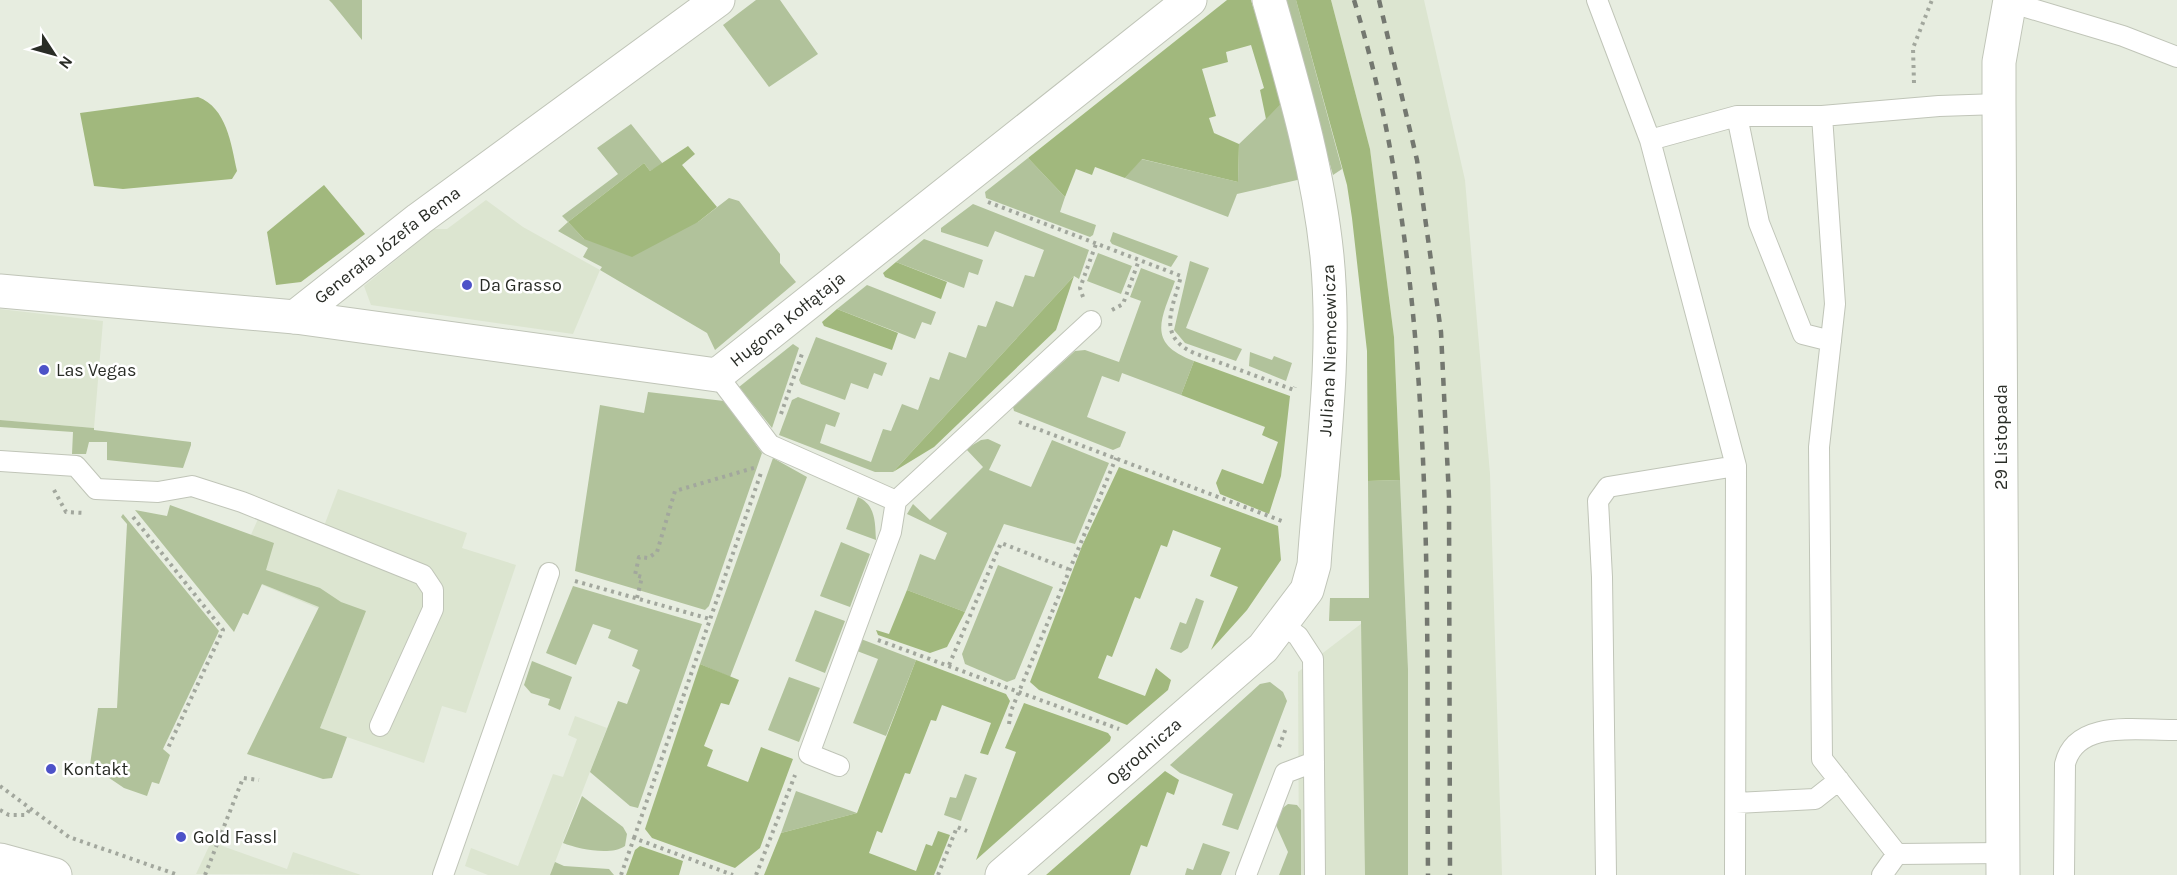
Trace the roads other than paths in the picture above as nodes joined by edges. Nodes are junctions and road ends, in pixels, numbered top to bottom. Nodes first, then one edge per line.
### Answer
1 (718, 0) edge
2 (1190, 0) edge
3 (1269, 0) edge
4 (1597, 0) edge
5 (2009, 1) edge
6 (2177, 57) edge
7 (1999, 104) junction
8 (1737, 116) junction
9 (1822, 116) junction
10 (1650, 140) junction
11 (0, 291) edge
12 (295, 317) junction
13 (1090, 321) road end
14 (1831, 341) junction
15 (717, 375) junction
16 (0, 461) edge
17 (1736, 466) junction
18 (896, 501) junction
19 (549, 573) road end
20 (1283, 625) junction
21 (380, 726) dead end
22 (2177, 730) edge
23 (1314, 762) junction
24 (839, 766) dead end
25 (1839, 780) junction
26 (1736, 803) junction
27 (1897, 854) junction
28 (0, 860) edge
29 (2003, 864) edge
30 (55, 875) edge
31 (442, 875) edge
32 (1002, 875) edge
33 (1246, 875) edge
34 (1314, 875) edge
35 (1606, 875) edge
36 (1735, 875) edge
37 (1882, 875) edge
38 (2064, 875) edge

1 - 12 street, Generała Józefa Bema
2 - 15 street, Hugona Kołłątaja
3 - 20 street, Juliana Niemcewicza
4 - 10 lane
5 - 6 lane
5 - 7 street, 29 Listopada
7 - 9 lane
7 - 29 street, 29 Listopada
8 - 9 lane
8 - 10 lane
8 - 14 lane
9 - 14 lane
10 - 17 lane
11 - 12 street, Generała Józefa Bema
12 - 15 street, Hugona Kołłątaja
13 - 18 lane
14 - 25 lane
15 - 18 lane
16 - 21 lane
17 - 26 lane
17 - 35 lane
18 - 24 lane
19 - 31 lane
20 - 23 lane
20 - 32 street, Ogrodnicza
22 - 38 lane
23 - 33 lane
23 - 34 lane
25 - 26 lane
25 - 27 lane
26 - 36 lane
27 - 29 lane
27 - 37 lane
28 - 30 street

